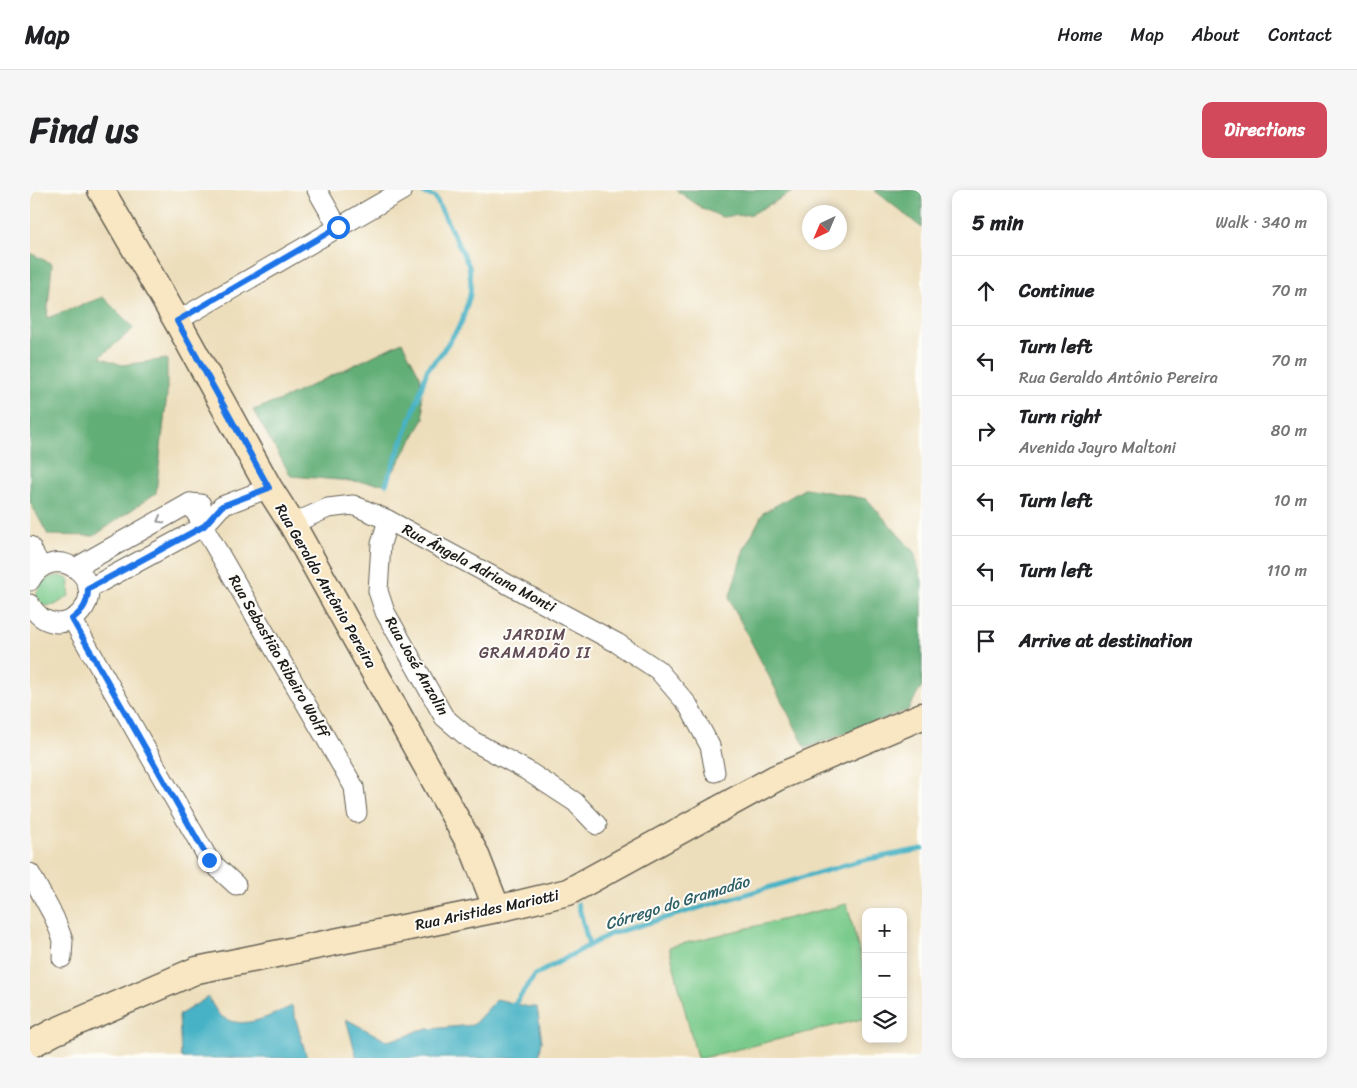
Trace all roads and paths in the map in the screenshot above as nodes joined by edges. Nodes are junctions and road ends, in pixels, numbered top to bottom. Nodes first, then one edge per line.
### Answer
1 (101, 190) edge
2 (317, 190) edge
3 (403, 190) edge
4 (338, 227) junction
5 (177, 321) junction
6 (269, 488) junction
7 (190, 503) junction
8 (222, 506) junction
9 (388, 520) junction
10 (292, 524) junction
11 (204, 526) junction
12 (30, 546) edge
13 (75, 568) junction
14 (36, 574) edge
15 (88, 589) junction
16 (30, 604) edge
17 (72, 619) junction
18 (36, 622) edge
19 (922, 716) edge
20 (715, 772) dead end
21 (357, 813) dead end
22 (597, 825) dead end
23 (30, 873) edge
24 (236, 885) dead end
25 (497, 909) junction
26 (62, 958) dead end
27 (30, 1045) edge

1 - 5 street, Rua Geraldo Antônio Pereira
2 - 4 street
3 - 4 street
4 - 5 street
5 - 6 street, Rua Geraldo Antônio Pereira
6 - 8 street
6 - 10 street, Rua Geraldo Antônio Pereira
7 - 8 street
7 - 11 street, Rua Sebastião Ribeiro Wolff
7 -> 13 street
8 - 11 street
9 - 10 street, Rua Ângela Adriana Monti
9 - 20 street, Rua Ângela Adriana Monti
9 - 22 street, Rua José Anzolin
10 - 25 street, Rua Geraldo Antônio Pereira
11 - 15 street
11 - 21 street, Rua Sebastião Ribeiro Wolff
12 - 14 street
13 - 14 street
13 - 15 street
15 - 17 street
16 - 18 street
17 - 18 street
17 - 24 street
19 - 25 street, Rua Aristides Mariotti
23 - 26 street
25 - 27 street, Rua Aristides Mariotti

